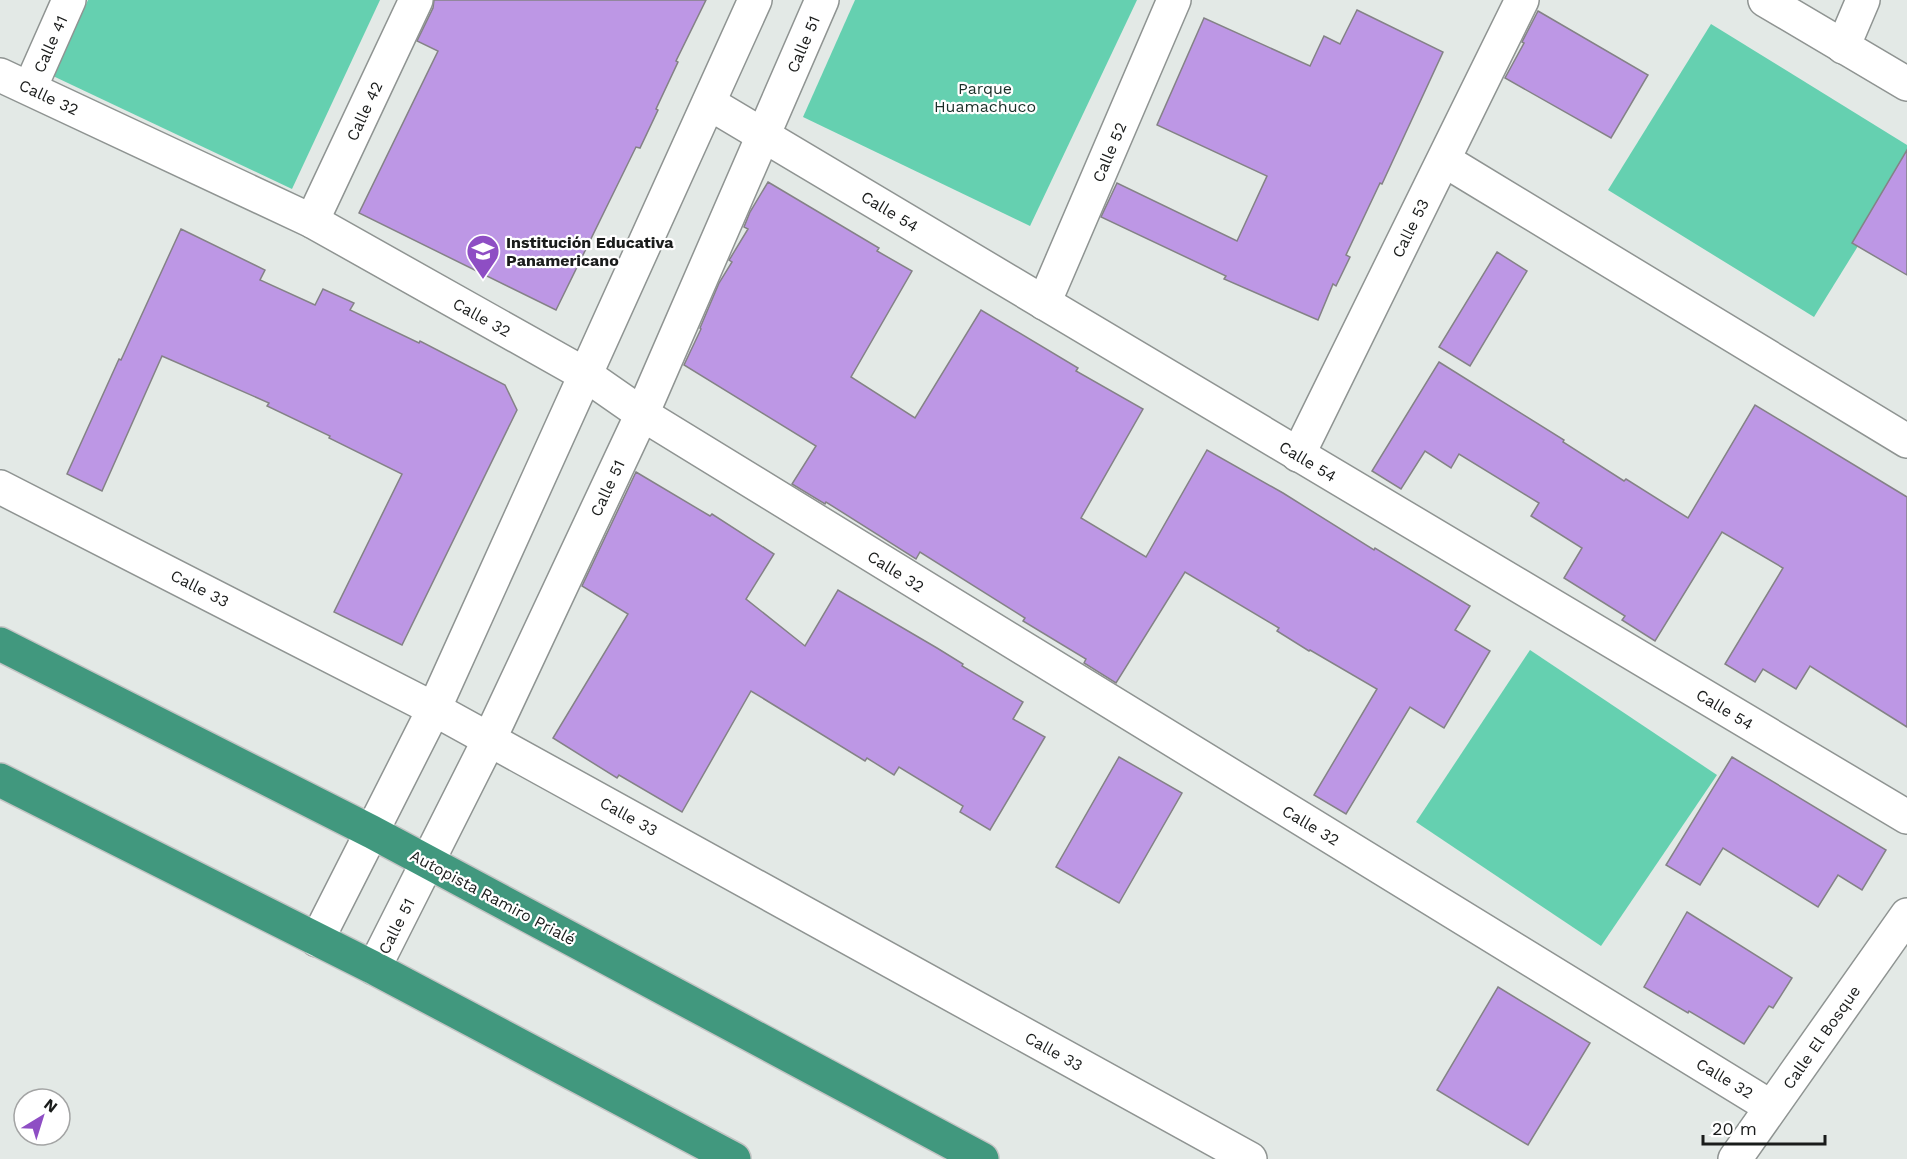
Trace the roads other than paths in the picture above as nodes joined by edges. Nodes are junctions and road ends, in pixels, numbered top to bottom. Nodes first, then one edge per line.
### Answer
1 (69, 0) edge
2 (416, 0) edge
3 (755, 0) edge
4 (822, 0) edge
5 (1174, 0) edge
6 (1522, 0) edge
7 (1765, 0) edge
8 (1863, 0) edge
9 (1843, 47) junction
10 (0, 75) edge
11 (1907, 84) edge
12 (30, 88) junction
13 (709, 103) junction
14 (764, 135) junction
15 (1444, 160) junction
16 (312, 221) junction
17 (1044, 303) junction
18 (586, 375) junction
19 (642, 414) junction
20 (1907, 441) edge
21 (1298, 455) junction
22 (0, 486) edge
23 (0, 644) edge
24 (434, 709) junction
25 (489, 740) junction
26 (0, 780) edge
27 (1907, 818) edge
28 (372, 832) junction
29 (428, 862) junction
30 (1907, 915) edge
31 (317, 940) junction
32 (374, 968) junction
33 (1771, 1107) junction
34 (734, 1159) edge
35 (982, 1159) edge
36 (1250, 1159) edge
37 (1735, 1159) edge

1 - 12 street, Calle 41
2 - 16 street, Calle 42
3 - 13 street
4 - 14 street, Calle 51
5 - 17 street, Calle 52
6 - 15 street, Calle 53
7 - 9 street
8 - 9 street
9 - 11 street
10 - 12 street, Calle 32
12 - 16 street, Calle 32
13 - 14 street, Calle 54
13 - 18 street
14 - 17 street, Calle 54
14 - 19 street, Calle 51
15 - 20 street
15 - 21 street, Calle 53
16 - 18 street, Calle 32
17 - 21 street, Calle 54
18 - 19 street, Calle 32
18 - 24 street
19 - 25 street, Calle 51
19 - 33 street, Calle 32
21 - 27 street, Calle 54
22 - 24 street, Calle 33
23 - 28 highway, Autopista Ramiro Prialé
24 - 25 street, Calle 33
24 - 28 street
25 - 29 street, Calle 51
25 - 36 street, Calle 33
26 - 31 highway
28 - 29 highway, Autopista Ramiro Prialé
28 - 31 street
29 - 32 street, Calle 51
29 - 35 highway, Autopista Ramiro Prialé
30 - 33 street, Calle El Bosque
31 - 32 highway
32 - 34 highway
33 - 37 street, Calle El Bosque

